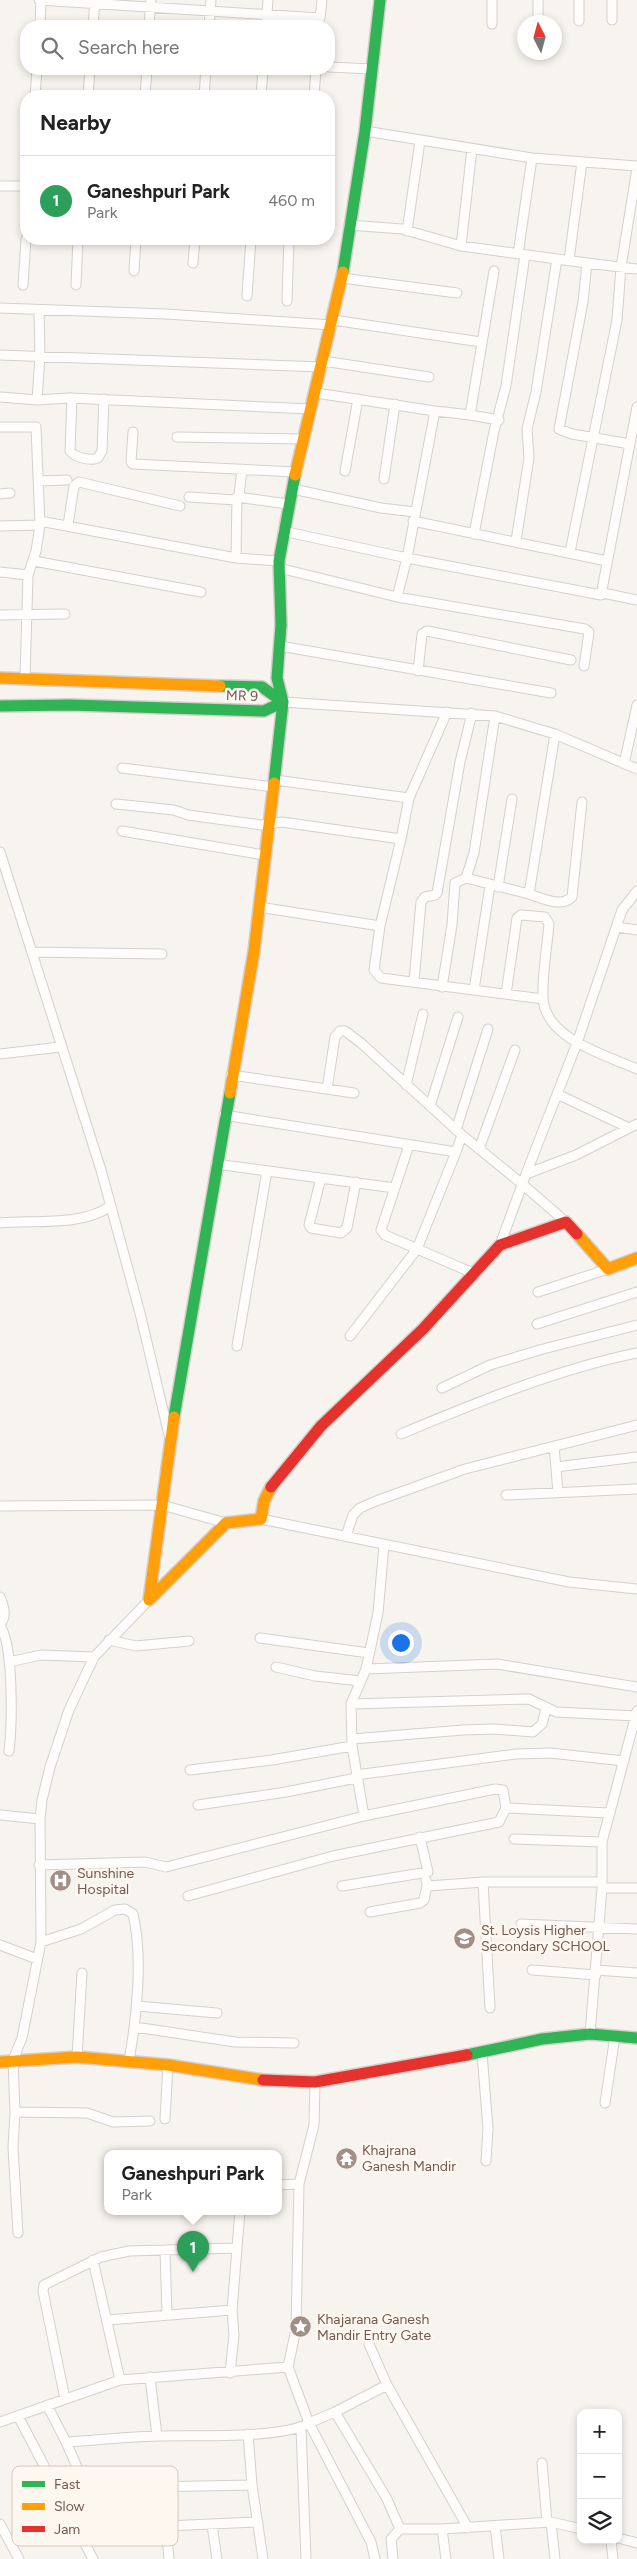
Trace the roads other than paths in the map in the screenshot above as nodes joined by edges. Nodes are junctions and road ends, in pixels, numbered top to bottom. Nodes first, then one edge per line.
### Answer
1 (40, 0) edge
2 (211, 0) edge
3 (268, 0) edge
4 (322, 0) edge
5 (380, 0) edge
6 (492, 0) edge
7 (538, 0) edge
8 (579, 0) edge
9 (612, 0) edge
10 (95, 2) edge
11 (151, 4) edge
12 (210, 12) junction
13 (267, 15) junction
14 (538, 15) edge
15 (40, 20) edge
16 (94, 20) edge
17 (150, 20) edge
18 (209, 20) edge
19 (267, 20) edge
20 (305, 20) edge
21 (320, 20) edge
22 (612, 20) dead end
23 (579, 21) dead end
24 (492, 24) dead end
25 (335, 67) edge
26 (372, 69) junction
27 (37, 75) edge
28 (90, 75) edge
29 (147, 75) edge
30 (206, 75) edge
31 (263, 75) edge
32 (316, 75) edge
33 (35, 90) edge
34 (88, 90) edge
35 (145, 90) edge
36 (204, 90) edge
37 (261, 90) edge
38 (314, 90) edge
39 (365, 131) junction
40 (420, 141) junction
41 (472, 150) junction
42 (532, 158) junction
43 (582, 162) junction
44 (637, 167) edge
45 (0, 186) edge
46 (20, 186) edge
47 (349, 225) junction
48 (407, 230) junction
49 (26, 245) edge
50 (78, 245) edge
51 (136, 245) edge
52 (194, 245) edge
53 (250, 245) edge
54 (289, 245) edge
55 (461, 246) junction
56 (522, 255) junction
57 (557, 259) junction
58 (569, 260) junction
59 (193, 263) dead end
60 (587, 263) junction
61 (621, 267) junction
62 (637, 269) edge
63 (134, 271) dead end
64 (494, 271) dead end
65 (342, 278) junction
66 (76, 284) dead end
67 (23, 285) dead end
68 (457, 293) dead end
69 (247, 296) dead end
70 (286, 300) dead end
71 (0, 308) edge
72 (39, 310) junction
73 (332, 322) junction
74 (481, 342) junction
75 (0, 355) edge
76 (40, 356) junction
77 (322, 364) junction
78 (429, 377) dead end
79 (316, 393) junction
80 (0, 397) edge
81 (72, 398) junction
82 (358, 399) junction
83 (38, 400) junction
84 (104, 400) junction
85 (395, 404) junction
86 (637, 407) edge
87 (311, 409) junction
88 (435, 411) junction
89 (470, 415) junction
90 (499, 420) junction
91 (0, 427) edge
92 (133, 432) dead end
93 (593, 436) junction
94 (177, 437) dead end
95 (304, 439) junction
96 (630, 444) junction
97 (242, 470) junction
98 (345, 471) dead end
99 (296, 472) junction
100 (384, 479) dead end
101 (67, 480) dead end
102 (38, 481) junction
103 (293, 488) junction
104 (10, 493) dead end
105 (0, 494) edge
106 (189, 497) dead end
107 (238, 498) junction
108 (288, 504) junction
109 (180, 506) dead end
110 (414, 516) junction
111 (40, 523) junction
112 (68, 525) junction
113 (0, 526) edge
114 (284, 531) junction
115 (474, 534) junction
116 (516, 542) junction
117 (570, 552) junction
118 (236, 558) junction
119 (407, 558) junction
120 (34, 561) junction
121 (607, 561) junction
122 (279, 565) junction
123 (0, 572) edge
124 (28, 575) junction
125 (201, 592) dead end
126 (603, 593) junction
127 (397, 597) junction
128 (637, 600) edge
129 (0, 614) edge
130 (65, 614) dead end
131 (26, 616) junction
132 (280, 646) junction
133 (571, 660) dead end
134 (584, 666) dead end
135 (418, 671) junction
136 (0, 678) edge
137 (25, 678) junction
138 (551, 693) dead end
139 (283, 702) junction
140 (637, 705) edge
141 (0, 706) edge
142 (447, 712) junction
143 (472, 713) junction
144 (495, 716) junction
145 (555, 734) junction
146 (624, 764) junction
147 (122, 768) dead end
148 (637, 769) edge
149 (274, 784) junction
150 (409, 798) junction
151 (512, 799) dead end
152 (582, 802) dead end
153 (116, 804) dead end
154 (269, 825) junction
155 (122, 831) dead end
156 (401, 839) junction
157 (0, 852) edge
158 (264, 855) junction
159 (466, 878) junction
160 (494, 886) junction
161 (637, 891) edge
162 (529, 894) junction
163 (259, 907) junction
164 (380, 926) junction
165 (617, 927) junction
166 (637, 930) edge
167 (32, 952) junction
168 (162, 954) dead end
169 (414, 981) junction
170 (442, 987) junction
171 (474, 990) junction
172 (506, 994) junction
173 (543, 999) junction
174 (423, 1014) dead end
175 (458, 1017) dead end
176 (488, 1030) dead end
177 (577, 1043) junction
178 (60, 1047) junction
179 (515, 1050) dead end
180 (0, 1054) edge
181 (637, 1069) edge
182 (231, 1075) junction
183 (406, 1085) junction
184 (327, 1089) junction
185 (354, 1093) dead end
186 (557, 1094) junction
187 (430, 1106) junction
188 (224, 1115) junction
189 (633, 1126) edge
190 (459, 1133) junction
191 (409, 1145) junction
192 (479, 1149) junction
193 (456, 1152) junction
194 (216, 1164) junction
195 (267, 1171) junction
196 (321, 1178) junction
197 (524, 1179) junction
198 (356, 1182) junction
199 (395, 1188) junction
200 (110, 1207) junction
201 (566, 1222) junction
202 (0, 1223) edge
203 (500, 1245) junction
204 (418, 1249) junction
205 (637, 1258) edge
206 (608, 1269) junction
207 (476, 1274) junction
208 (538, 1292) dead end
209 (637, 1292) edge
210 (537, 1324) dead end
211 (637, 1325) edge
212 (350, 1336) dead end
213 (238, 1346) dead end
214 (637, 1353) edge
215 (442, 1388) dead end
216 (637, 1425) edge
217 (401, 1434) dead end
218 (170, 1439) junction
219 (554, 1446) junction
220 (637, 1457) edge
221 (556, 1467) junction
222 (637, 1489) edge
223 (558, 1492) junction
224 (506, 1495) dead end
225 (162, 1505) junction
226 (0, 1506) edge
227 (261, 1519) junction
228 (226, 1524) junction
229 (346, 1536) junction
230 (384, 1545) junction
231 (637, 1588) edge
232 (0, 1597) edge
233 (149, 1600) junction
234 (0, 1625) edge
235 (260, 1638) dead end
236 (109, 1640) junction
237 (189, 1642) dead end
238 (369, 1653) junction
239 (94, 1657) junction
240 (9, 1662) junction
241 (276, 1667) dead end
242 (366, 1668) junction
243 (360, 1681) junction
244 (637, 1687) edge
245 (351, 1704) junction
246 (546, 1709) junction
247 (637, 1714) edge
248 (352, 1743) junction
249 (9, 1751) dead end
250 (624, 1761) junction
251 (190, 1770) dead end
252 (356, 1776) junction
253 (198, 1806) dead end
254 (506, 1808) junction
255 (608, 1813) junction
256 (0, 1815) edge
257 (364, 1816) junction
258 (40, 1819) junction
259 (420, 1837) junction
260 (514, 1839) dead end
261 (602, 1842) junction
262 (40, 1865) junction
263 (428, 1872) junction
264 (483, 1882) junction
265 (427, 1885) junction
266 (602, 1885) junction
267 (342, 1886) dead end
268 (637, 1888) edge
269 (188, 1896) dead end
270 (370, 1912) dead end
271 (520, 1924) dead end
272 (599, 1928) junction
273 (637, 1929) edge
274 (41, 1942) junction
275 (0, 1945) edge
276 (37, 1959) junction
277 (532, 1970) dead end
278 (596, 1972) junction
279 (82, 1973) dead end
280 (637, 1973) edge
281 (137, 2006) junction
282 (490, 2008) dead end
283 (217, 2013) dead end
284 (135, 2027) junction
285 (590, 2034) junction
286 (615, 2036) junction
287 (637, 2038) edge
288 (294, 2043) dead end
289 (482, 2053) junction
290 (77, 2057) junction
291 (13, 2060) junction
292 (130, 2060) junction
293 (0, 2062) edge
294 (168, 2065) junction
295 (315, 2082) junction
296 (605, 2103) dead end
297 (15, 2112) junction
298 (165, 2119) dead end
299 (150, 2121) dead end
300 (486, 2161) dead end
301 (299, 2184) junction
302 (282, 2185) edge
303 (240, 2215) edge
304 (18, 2233) dead end
305 (236, 2248) junction
306 (165, 2250) junction
307 (93, 2260) junction
308 (232, 2310) junction
309 (168, 2315) junction
310 (108, 2320) junction
311 (370, 2344) dead end
312 (288, 2367) junction
313 (230, 2373) junction
314 (150, 2377) junction
315 (120, 2380) junction
316 (386, 2385) junction
317 (65, 2399) junction
318 (47, 2405) junction
319 (335, 2412) junction
320 (18, 2416) junction
321 (0, 2422) edge
322 (309, 2423) junction
323 (301, 2428) junction
324 (248, 2434) junction
325 (157, 2436) junction
326 (66, 2442) junction
327 (542, 2463) dead end
328 (44, 2466) edge
329 (77, 2466) edge
330 (252, 2484) junction
331 (178, 2486) edge
332 (258, 2522) junction
333 (549, 2522) junction
334 (0, 2524) edge
335 (212, 2525) junction
336 (178, 2526) edge
337 (495, 2526) junction
338 (468, 2528) junction
339 (577, 2528) edge
340 (400, 2529) junction
341 (442, 2529) junction
342 (622, 2539) edge
343 (637, 2543) edge
344 (612, 2544) edge
345 (86, 2546) edge
346 (168, 2546) edge
347 (19, 2559) edge
348 (93, 2559) edge
349 (169, 2559) edge
350 (217, 2559) edge
351 (263, 2559) edge
352 (306, 2559) edge
353 (375, 2559) edge
354 (392, 2559) edge
355 (446, 2559) edge
356 (499, 2559) edge
357 (555, 2559) edge
358 (613, 2559) edge

1 - 10 street
1 - 15 street
2 - 12 street
3 - 13 street
4 - 21 street
5 - 26 street
6 - 24 street
7 - 14 street
8 - 23 street
9 - 22 street
10 - 11 street
10 - 16 street
11 - 12 street
11 - 17 street
12 - 13 street
12 - 18 street
13 - 19 street
13 - 20 street
25 - 26 street
26 - 39 street
27 - 33 street
28 - 34 street
29 - 35 street
30 - 36 street
31 - 37 street
32 - 38 street
39 - 40 street
39 - 47 street
40 - 41 street
40 - 48 street
41 - 42 street
41 - 55 street
42 - 43 street
42 - 56 street
43 - 44 street
43 - 58 street
44 - 61 street
45 - 46 street
47 - 48 street
47 - 65 street
48 - 55 street
49 - 67 street
50 - 66 street
51 - 63 street
52 - 59 street
53 - 69 street
54 - 70 street
55 - 56 street
56 - 57 street
56 - 90 street
57 - 58 street
57 - 116 street
58 - 60 street
60 - 61 street
60 - 93 street
61 - 62 street
61 - 93 street
64 - 74 street
65 - 68 street
65 - 73 street
71 - 72 street
72 - 73 street
72 - 76 street
73 - 74 street
73 - 77 street
74 - 89 street
75 - 76 street
76 - 77 street
76 - 83 street
77 - 78 street
77 - 79 street
79 - 82 street
79 - 87 street
80 - 83 street
81 - 83 street
81 - 84 street
81 - 84 street
82 - 85 street
82 - 98 street
84 - 87 street
85 - 88 street
85 - 100 street
86 - 96 street
87 - 95 street
88 - 89 street
88 - 110 street
89 - 90 street
90 - 115 street
91 - 102 street
92 - 97 street
93 - 96 street
93 - 117 street
94 - 95 street
95 - 99 street
96 - 121 street
97 - 99 street
97 - 107 street
99 - 103 street
101 - 102 street
102 - 111 street
103 - 108 street
103 - 110 street
104 - 105 street
106 - 107 street
107 - 108 street
107 - 118 street
108 - 114 street
109 - 112 street
110 - 115 street
110 - 119 street
111 - 112 street
111 - 113 street
111 - 120 street
112 - 118 street
114 - 119 street
114 - 122 street
115 - 116 street
116 - 117 street
117 - 121 street
118 - 122 street
119 - 126 street
119 - 127 street
120 - 124 street
120 - 125 street
121 - 126 street
122 - 127 street
122 - 132 street
123 - 124 street
124 - 131 street
126 - 128 street
127 - 134 street
129 - 131 street
130 - 131 street
131 - 137 street
132 - 135 street
132 - 139 street
133 - 135 street
135 - 138 street
136 - 137 street, MR 9
137 - 139 street, MR 9
139 - 141 street, MR 9
139 - 142 street
139 - 149 street
140 - 146 street
142 - 143 street
142 - 150 street
143 - 144 street
143 - 169 street
144 - 145 street
144 - 159 street
145 - 146 street
145 - 162 street
146 - 148 street
147 - 149 street
149 - 150 street
149 - 154 street
150 - 156 street
151 - 160 street
152 - 162 street
153 - 154 street
154 - 156 street
154 - 158 street
155 - 158 street
156 - 164 street
157 - 167 street
158 - 163 street
159 - 160 street
159 - 170 street
160 - 162 street
160 - 171 street
161 - 165 street
163 - 164 street
163 - 182 street
164 - 169 street
165 - 166 street
165 - 177 street
167 - 168 street
167 - 178 street
169 - 170 street
170 - 171 street
171 - 172 street
172 - 173 street
172 - 173 street
173 - 177 street
174 - 183 street
175 - 187 street
176 - 190 street
177 - 181 street
177 - 186 street
178 - 180 street
178 - 200 street
179 - 192 street
182 - 184 street
182 - 188 street
183 - 184 street
183 - 187 street
184 - 185 street
186 - 189 street
186 - 197 street
187 - 190 street
188 - 191 street
188 - 194 street
189 - 197 street
190 - 192 street
190 - 193 street
191 - 193 street
191 - 199 street
192 - 197 street
193 - 204 street
194 - 195 street
194 - 218 street
195 - 196 street
195 - 213 street
196 - 198 street
196 - 198 street
197 - 201 street
197 - 203 street
198 - 199 street
199 - 204 street
200 - 202 street
200 - 218 street
201 - 203 street
201 - 206 street
203 - 207 street
204 - 207 street
204 - 212 street
205 - 206 street
206 - 208 street
207 - 227 street
209 - 210 street
211 - 215 street
214 - 217 street
216 - 219 street
218 - 225 street
219 - 221 street
219 - 229 street
220 - 221 street
221 - 223 street
222 - 223 street
223 - 224 street
225 - 226 street
225 - 228 street
225 - 233 street
227 - 228 street
227 - 229 street
228 - 233 street
229 - 230 street
230 - 231 street
230 - 238 street
232 - 234 street
233 - 236 street
234 - 240 street
235 - 238 street
236 - 237 street
236 - 239 street
238 - 242 street
239 - 240 street
239 - 258 street
240 - 249 street
241 - 243 street
242 - 243 street
242 - 244 street
243 - 245 street
245 - 246 street
245 - 248 street
246 - 247 street
246 - 248 street
247 - 250 street
248 - 251 street
248 - 252 street
250 - 252 street
250 - 255 street
252 - 253 street
252 - 257 street
254 - 255 street
254 - 257 street
254 - 259 street
255 - 261 street
256 - 258 street
257 - 262 street
258 - 262 street
259 - 263 street
259 - 269 street
260 - 261 street
261 - 266 street
262 - 274 street
263 - 265 street
263 - 267 street
264 - 265 street
264 - 266 street
264 - 282 street
265 - 270 street
266 - 268 street
266 - 272 street
271 - 272 street
272 - 273 street
272 - 278 street
274 - 276 street
274 - 281 street
275 - 276 street
276 - 291 street
277 - 278 street
278 - 280 street
278 - 285 street
279 - 290 street
281 - 283 street
281 - 284 street
284 - 288 street
284 - 292 street
285 - 286 street
285 - 289 street
286 - 287 street
286 - 296 street
289 - 295 street
289 - 300 street
290 - 291 street
290 - 292 street
291 - 293 street
291 - 297 street
292 - 294 street
294 - 295 street
294 - 298 street
295 - 301 street
297 - 299 street
297 - 304 street
301 - 302 street
301 - 312 street
303 - 305 street
305 - 306 street
305 - 308 street
306 - 307 street
306 - 309 street
307 - 310 street
307 - 317 street
308 - 309 street
308 - 313 street
309 - 310 street
310 - 315 street
311 - 316 street
312 - 313 street
312 - 322 street
313 - 314 street
314 - 315 street
314 - 325 street
315 - 317 street
316 - 319 street
316 - 338 street
317 - 318 street
318 - 320 street
318 - 326 street
319 - 322 street
319 - 340 street
320 - 321 street
320 - 328 street
322 - 323 street
322 - 353 street
323 - 324 street
323 - 352 street
324 - 325 street
324 - 330 street
325 - 326 street
326 - 329 street
327 - 333 street
330 - 331 street
330 - 332 street
332 - 335 street
332 - 351 street
333 - 337 street
333 - 339 street
333 - 357 street
334 - 347 street
335 - 336 street
335 - 350 street
337 - 338 street
337 - 356 street
338 - 341 street
340 - 341 street
340 - 354 street
341 - 355 street
342 - 343 street
344 - 358 street
345 - 348 street
346 - 349 street

